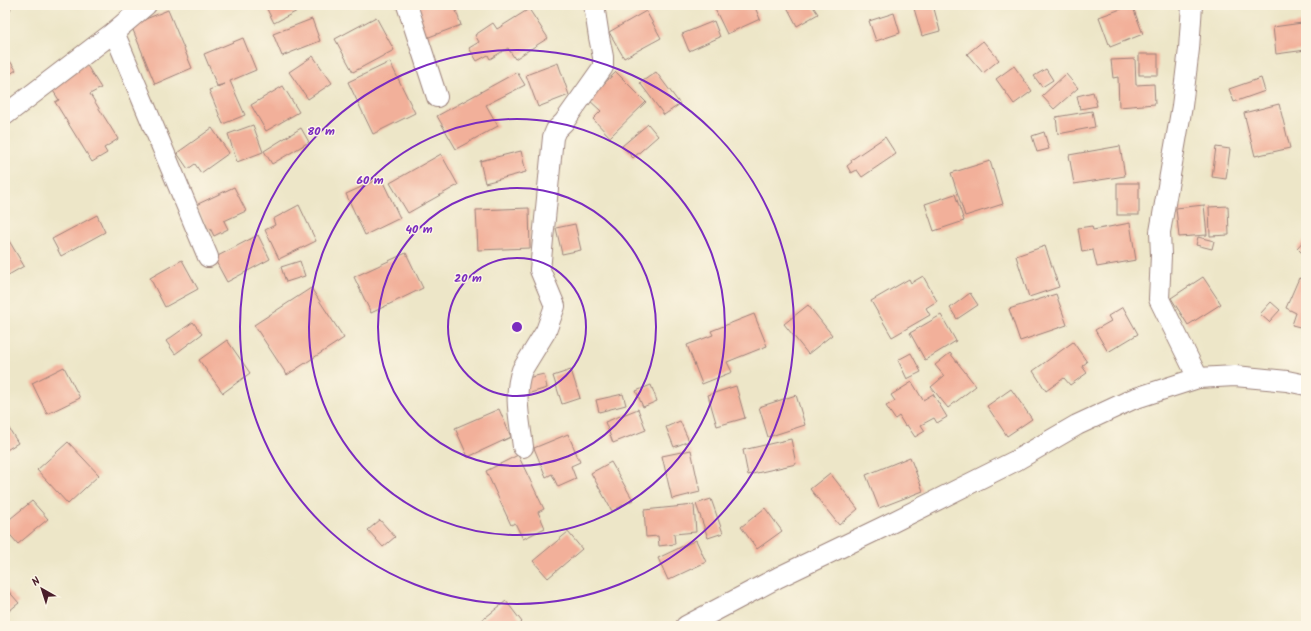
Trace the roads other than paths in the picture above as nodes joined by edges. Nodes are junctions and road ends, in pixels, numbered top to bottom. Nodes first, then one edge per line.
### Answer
1 (146, 5) edge
2 (407, 5) edge
3 (594, 5) edge
4 (1192, 5) edge
5 (114, 32) junction
6 (437, 97) dead end
7 (5, 115) edge
8 (208, 258) dead end
9 (1198, 378) junction
10 (1306, 385) edge
11 (523, 447) dead end
12 (686, 626) edge

1 - 5 street
2 - 6 street
3 - 11 street
4 - 9 street
5 - 7 street
5 - 8 street
9 - 10 street
9 - 12 street

